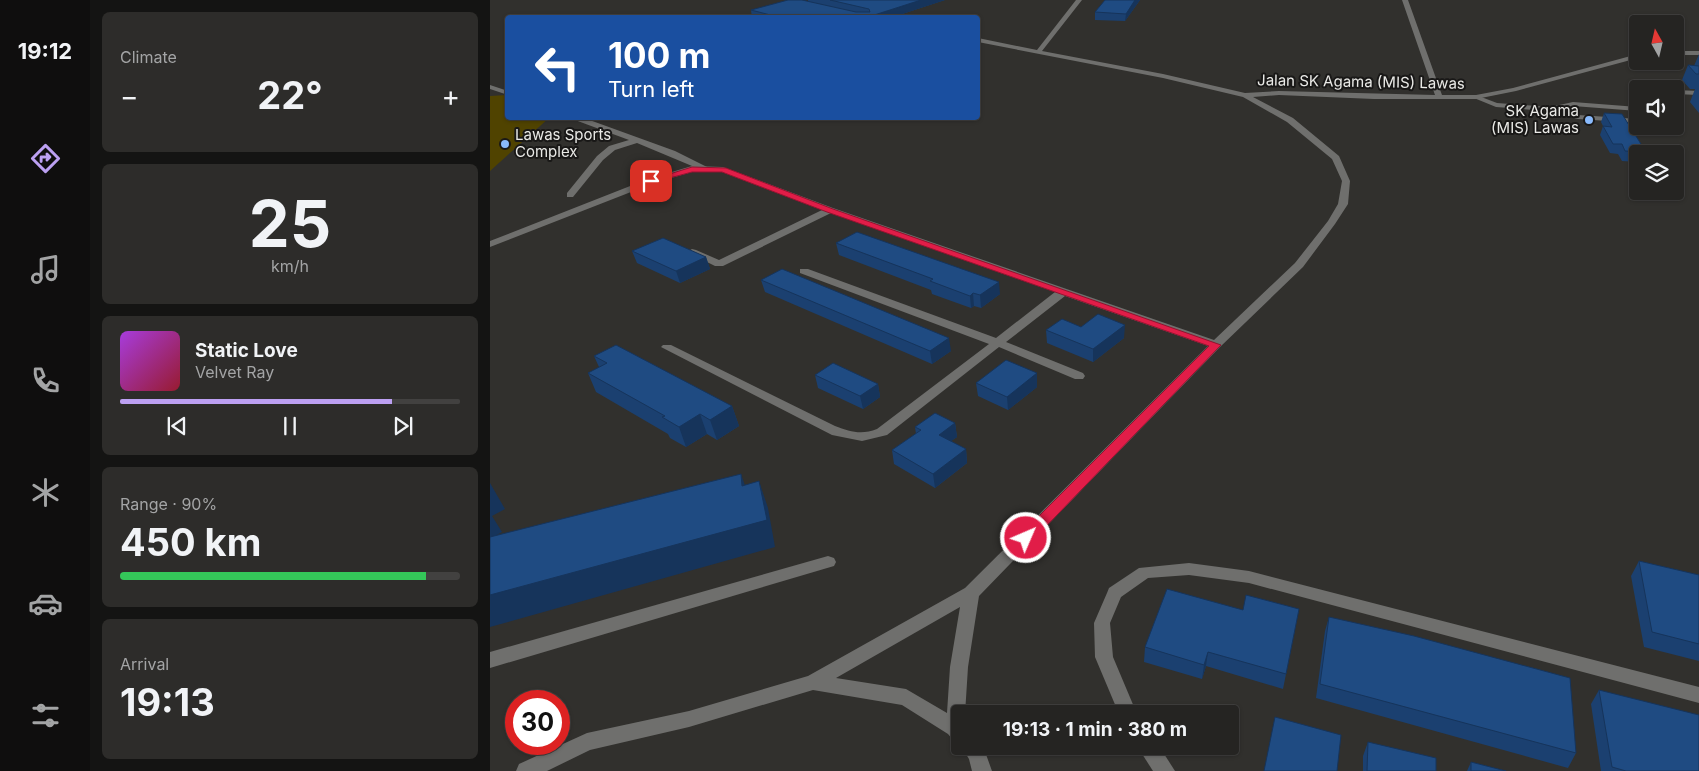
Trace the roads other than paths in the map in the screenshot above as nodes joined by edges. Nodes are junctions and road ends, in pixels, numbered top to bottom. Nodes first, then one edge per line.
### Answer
1 (1079, 0) edge
2 (1405, 0) edge
3 (980, 40) edge
4 (1038, 52) junction
5 (1684, 52) edge
6 (1699, 53) edge
7 (1629, 58) edge
8 (490, 87) edge
9 (505, 92) edge
10 (1684, 92) edge
11 (1699, 93) edge
12 (1246, 95) junction
13 (1476, 97) junction
14 (1440, 98) junction
15 (1629, 108) edge
16 (1548, 109) junction
17 (583, 120) edge
18 (1629, 121) edge
19 (637, 140) junction
20 (707, 170) junction
21 (570, 196) dead end
22 (830, 210) junction
23 (490, 244) edge
24 (686, 250) edge
25 (804, 271) dead end
26 (1064, 292) junction
27 (998, 343) junction
28 (1216, 345) junction
29 (667, 347) dead end
30 (1079, 376) dead end
31 (828, 562) dead end
32 (971, 593) junction
33 (490, 660) edge
34 (813, 682) junction
35 (1699, 696) edge
36 (958, 705) edge
37 (1124, 705) edge
38 (951, 726) edge
39 (978, 755) edge
40 (1153, 755) edge
41 (526, 771) edge
42 (982, 771) edge
43 (1165, 771) edge

1 - 4 street
2 - 14 street
3 - 4 street
4 - 12 street
5 - 6 street
7 - 13 street
8 - 9 street
10 - 11 street
12 - 14 street, Jalan SK Agama (MIS) Lawas
12 - 28 street
13 - 14 street, Jalan SK Agama (MIS) Lawas
13 - 16 street
15 - 16 street
16 - 18 street
17 - 19 street
19 - 20 street
19 - 21 street
20 - 22 street
20 - 23 street
22 - 24 street
22 - 26 street
25 - 27 street
26 - 27 street
26 - 28 street
27 - 29 street
27 - 30 street
28 - 32 street
31 - 33 street
32 - 34 street
32 - 36 street
34 - 38 street
34 - 41 street
35 - 37 street
39 - 42 street
40 - 43 street

